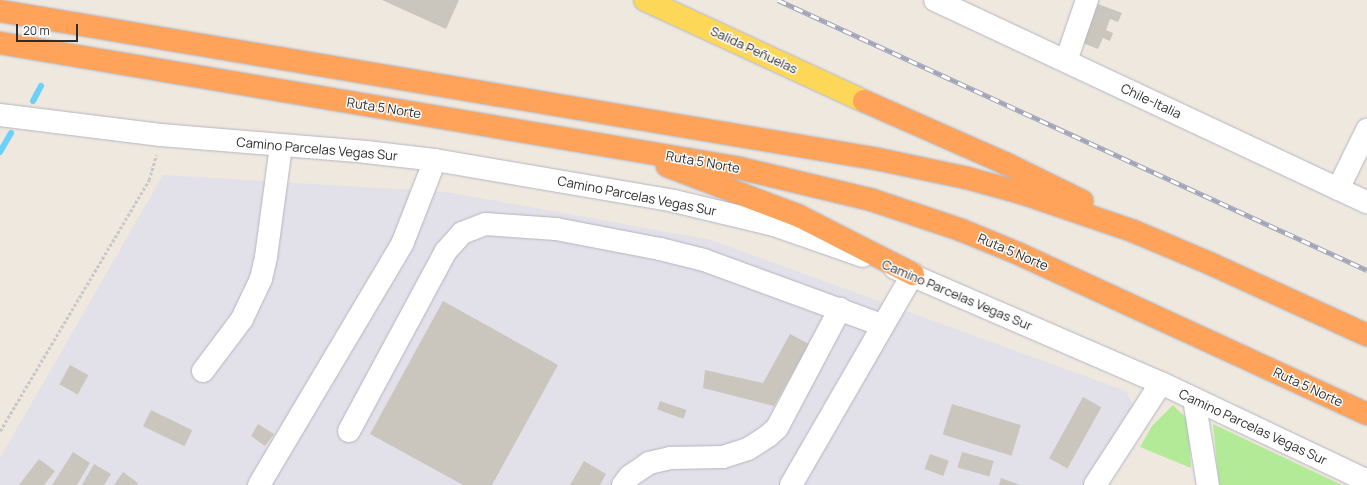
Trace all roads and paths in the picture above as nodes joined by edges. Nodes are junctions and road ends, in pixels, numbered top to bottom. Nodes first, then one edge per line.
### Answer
1 (645, 0) edge
2 (935, 0) edge
3 (1087, 0) edge
4 (0, 11) edge
5 (0, 44) edge
6 (1066, 61) junction
7 (864, 100) joint
8 (0, 115) edge
9 (1367, 130) edge
10 (161, 136) junction
11 (601, 145) junction
12 (281, 146) junction
13 (435, 160) junction
14 (1338, 188) junction
15 (1367, 202) edge
16 (1133, 231) junction
17 (913, 274) junction
18 (840, 310) junction
19 (882, 325) junction
20 (1367, 335) edge
21 (203, 371) dead end
22 (1161, 383) junction
23 (1194, 399) junction
24 (1367, 414) edge
25 (0, 430) edge
26 (349, 431) dead end
27 (1367, 481) edge
28 (259, 485) edge
29 (623, 485) edge
30 (791, 485) edge
31 (1095, 485) edge
32 (1208, 485) edge

1 - 7 main road, Salida Peñuelas
2 - 6 street, Chile-Italia
3 - 6 street
4 - 16 highway
5 - 11 highway, Ruta 5 Norte
6 - 14 street, Chile-Italia
7 - 16 highway
8 - 10 street, Camino Parcelas Vegas Sur
9 - 14 street
10 - 12 street, Camino Parcelas Vegas Sur
10 - 25 path
11 - 17 highway
11 - 24 highway, Ruta 5 Norte
12 - 13 street, Camino Parcelas Vegas Sur
12 - 21 street
13 - 17 street, Camino Parcelas Vegas Sur
13 - 28 street
14 - 15 street, Chile-Italia
16 - 20 highway
17 - 19 street
17 - 22 street, Camino Parcelas Vegas Sur
18 - 19 street
18 - 26 street
18 - 29 street
19 - 30 street
22 - 23 street, Camino Parcelas Vegas Sur
22 - 31 street
23 - 27 street, Camino Parcelas Vegas Sur
23 - 32 street

